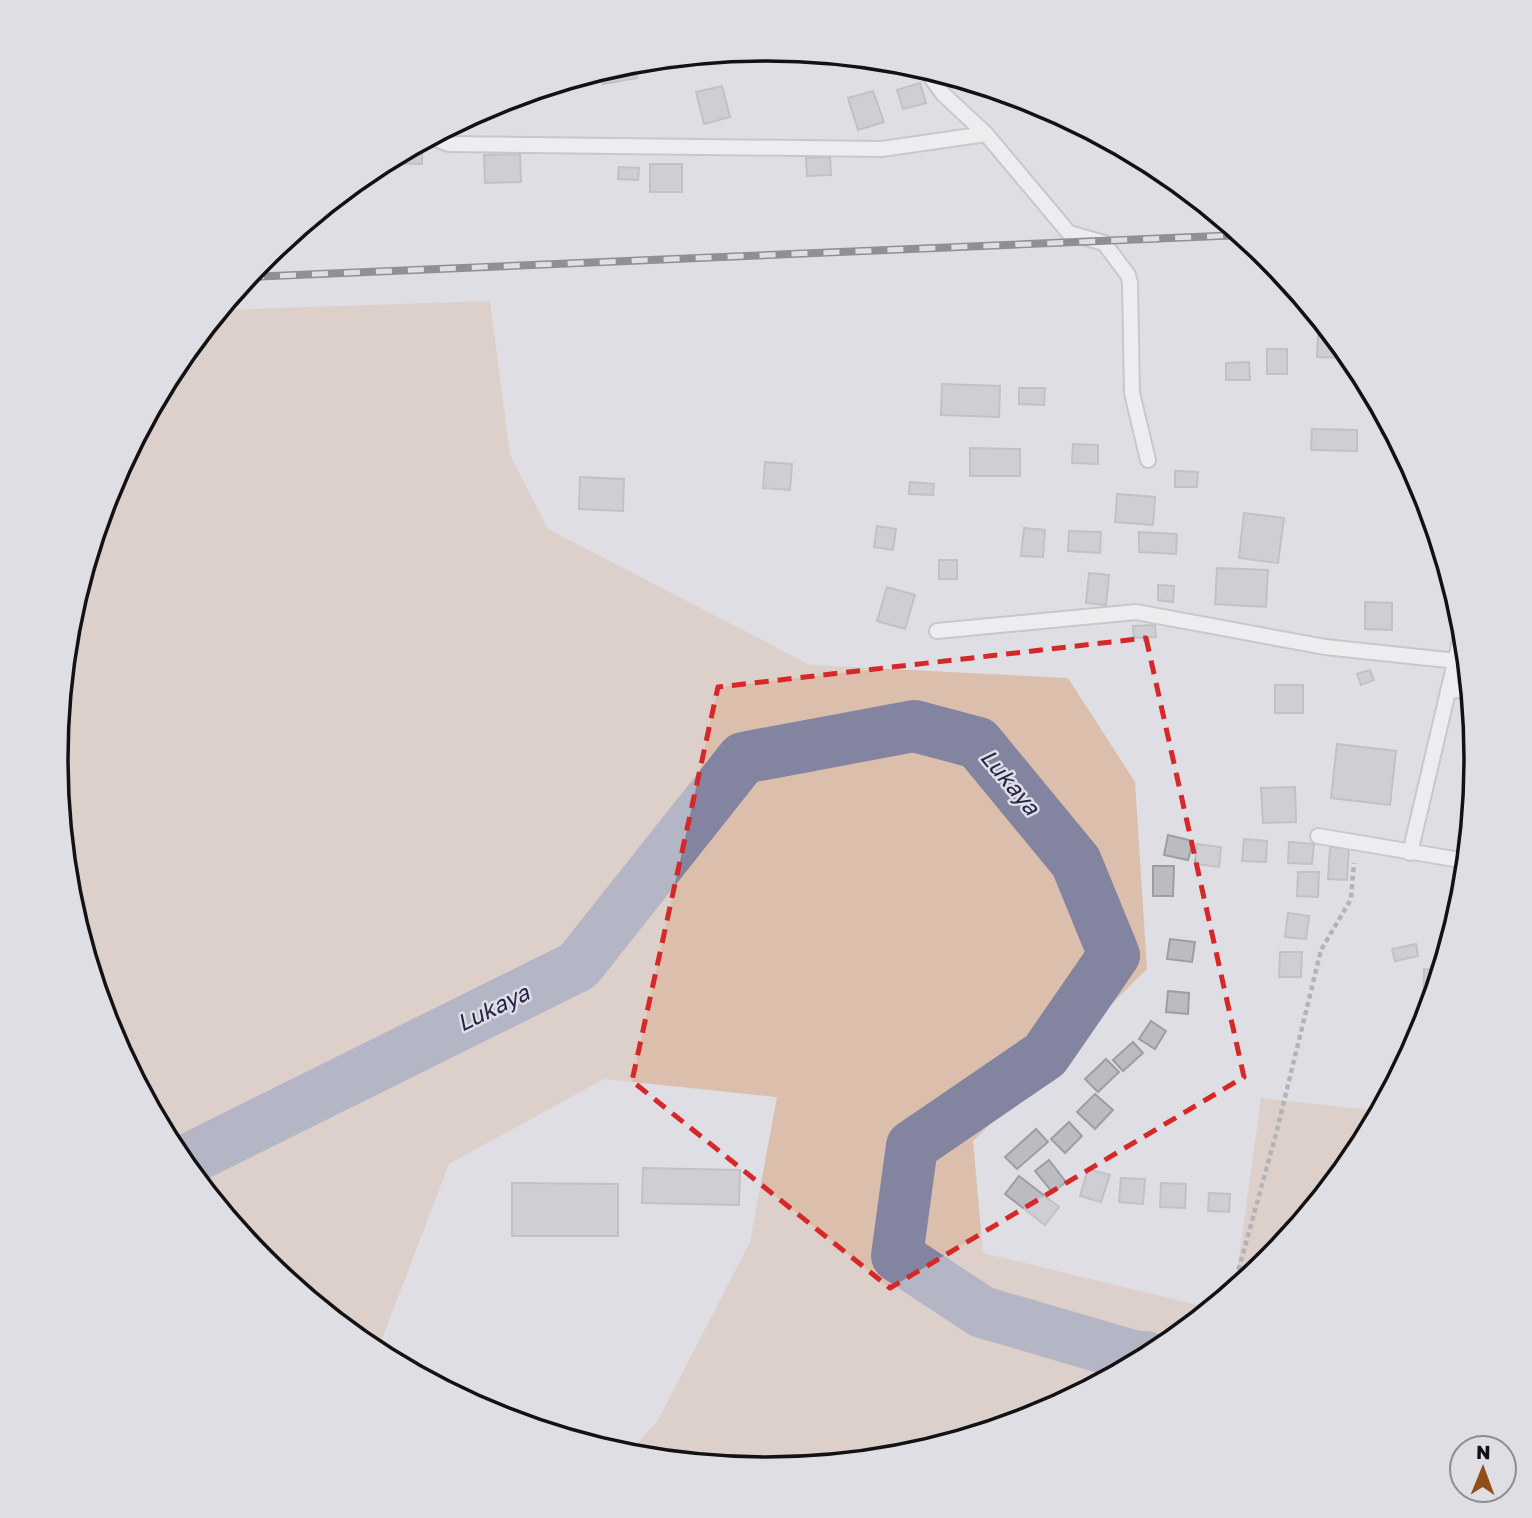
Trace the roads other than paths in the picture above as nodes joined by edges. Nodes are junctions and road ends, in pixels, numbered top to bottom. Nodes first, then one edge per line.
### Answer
1 (935, 82) edge
2 (986, 134) junction
3 (442, 141) edge
4 (1148, 460) dead end
5 (937, 631) dead end
6 (1457, 661) joint
7 (1448, 690) junction
8 (1460, 691) edge
9 (1318, 836) dead end
10 (1410, 853) junction
11 (1456, 860) edge

1 - 2 lane
2 - 3 lane
2 - 4 lane
5 - 6 lane
6 - 7 lane
7 - 8 lane
7 - 10 lane
9 - 10 lane
10 - 11 lane

